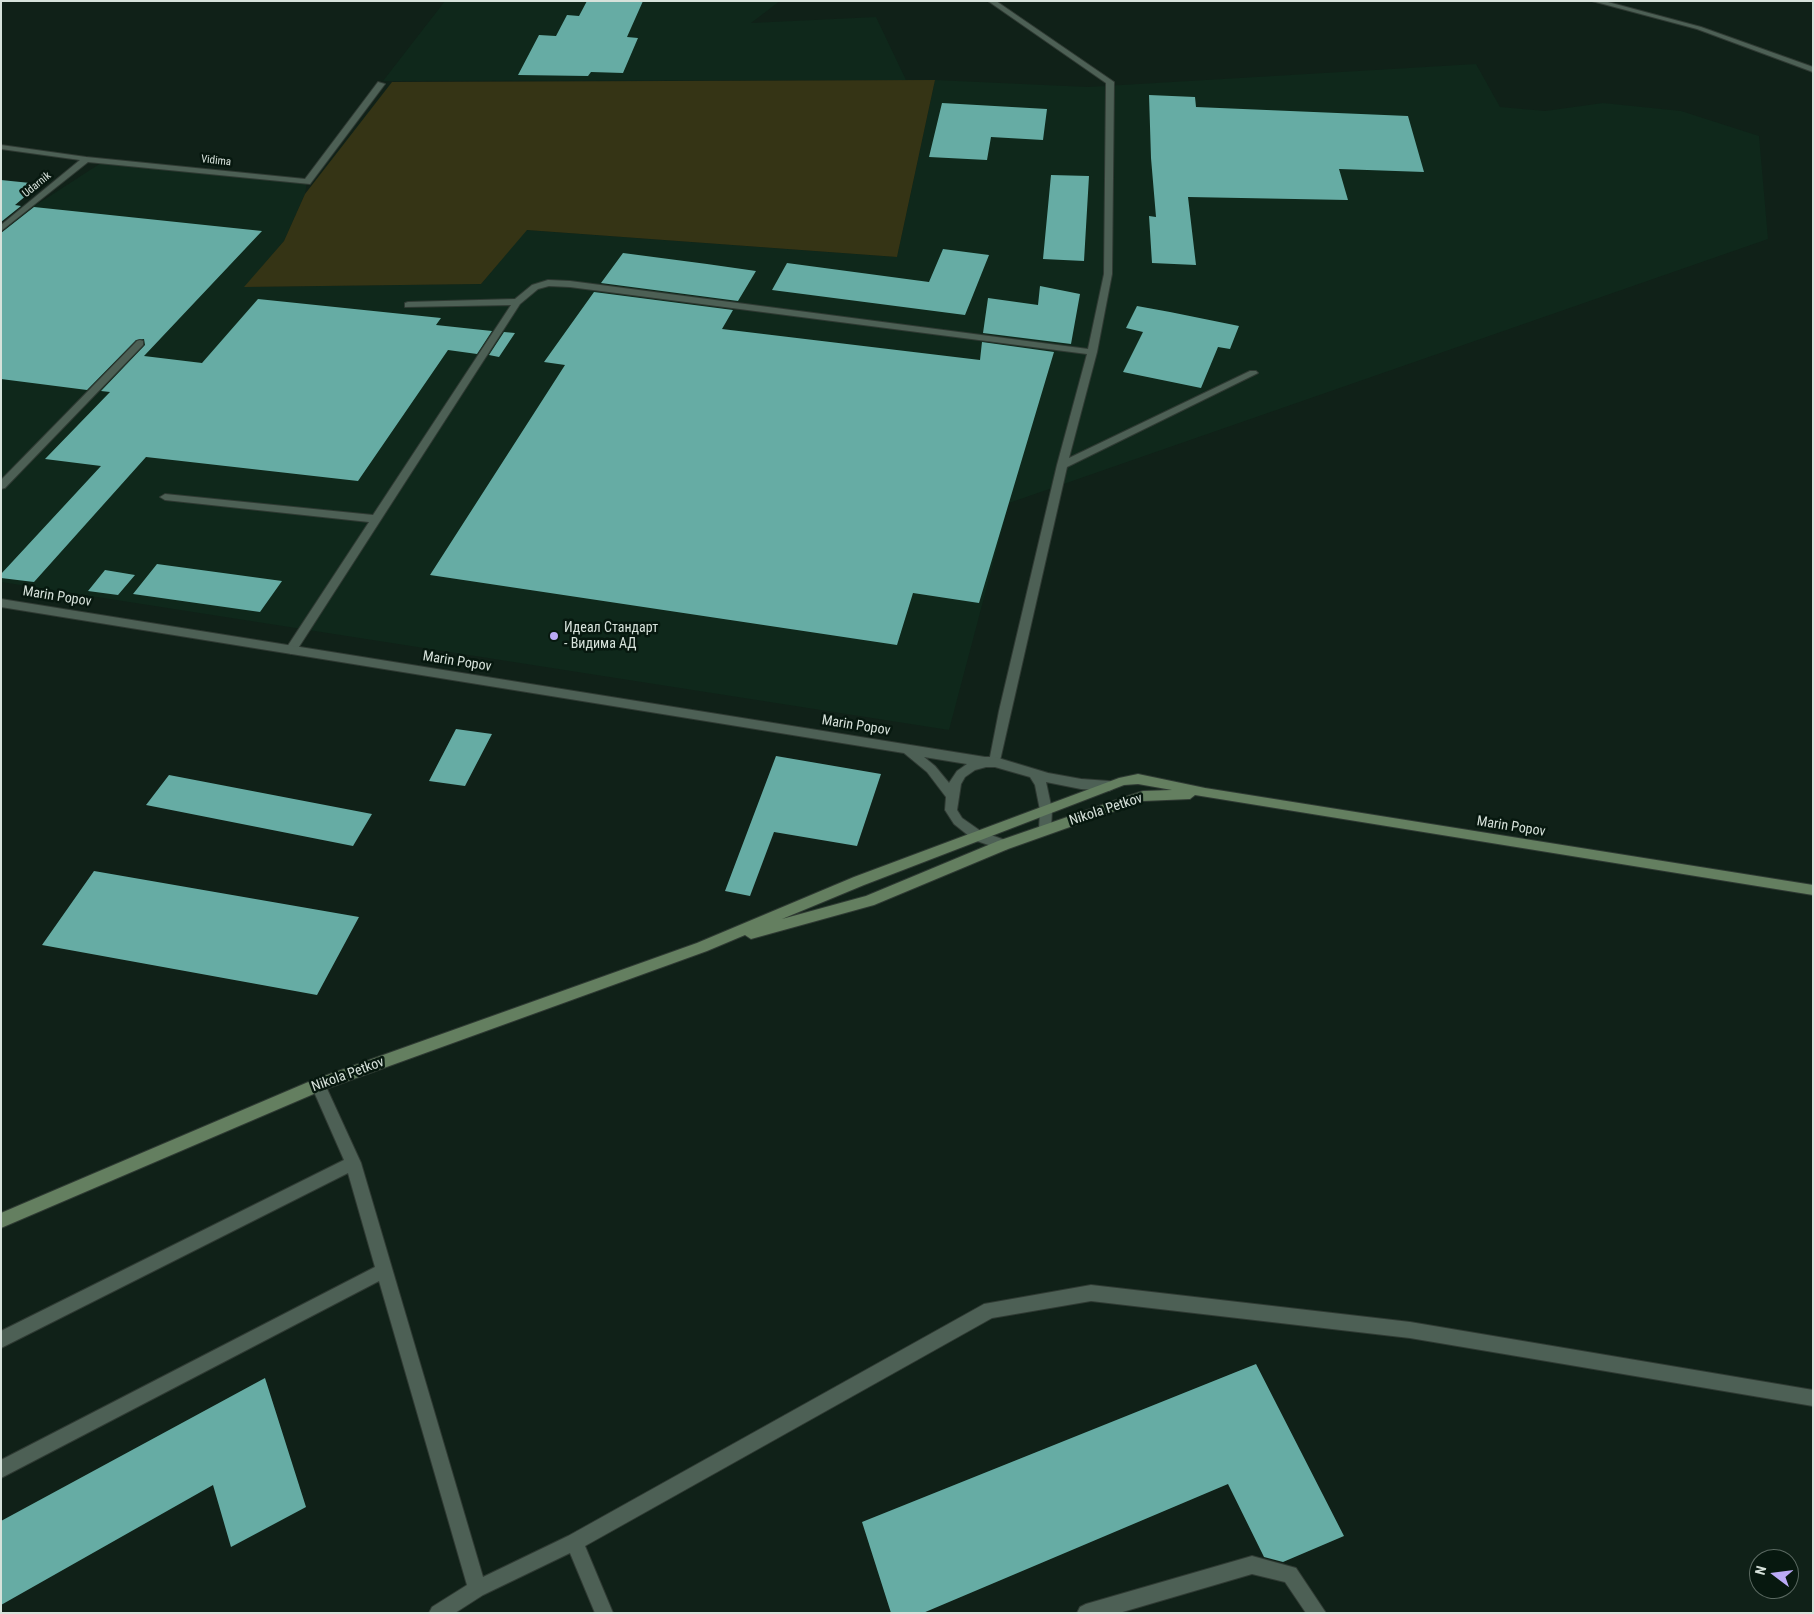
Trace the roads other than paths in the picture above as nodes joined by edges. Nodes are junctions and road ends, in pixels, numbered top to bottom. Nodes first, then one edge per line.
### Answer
1 (991, 1) edge
2 (1595, 1) edge
3 (1813, 70) edge
4 (381, 84) dead end
5 (1, 147) edge
6 (86, 159) junction
7 (1, 229) edge
8 (516, 302) junction
9 (408, 305) dead end
10 (140, 343) dead end
11 (1092, 352) junction
12 (1252, 373) dead end
13 (1062, 465) junction
14 (1, 486) edge
15 (165, 497) dead end
16 (375, 519) junction
17 (1, 603) edge
18 (291, 650) junction
19 (907, 750) junction
20 (990, 762) junction
21 (1034, 774) junction
22 (1109, 786) junction
23 (1205, 793) junction
24 (952, 796) junction
25 (1046, 810) junction
26 (1045, 830) junction
27 (978, 836) junction
28 (1003, 845) junction
29 (1813, 890) edge
30 (702, 947) junction
31 (318, 1085) junction
32 (353, 1163) junction
33 (1, 1221) edge
34 (385, 1270) junction
35 (1, 1340) edge
36 (1813, 1398) edge
37 (1, 1469) edge
38 (574, 1542) junction
39 (477, 1589) junction
40 (438, 1613) edge
41 (604, 1613) edge
42 (1086, 1613) edge
43 (1317, 1613) edge

1 - 11 street
2 - 3 street
4 - 6 street, Vidima
5 - 6 street, Vidima
6 - 7 street, Udarnik
8 - 9 street
8 - 11 street
8 - 16 street
10 - 14 street
11 - 13 street
12 - 13 street
13 - 20 street
15 - 16 street
16 - 18 street
17 - 18 street, Marin Popov
18 - 19 street, Marin Popov
19 - 20 street, Marin Popov
19 - 24 street
20 - 21 street
20 - 24 street
21 - 22 street
21 - 25 street
22 - 23 main road, Nikola Petkov
22 - 25 main road, Nikola Petkov
23 - 26 main road, Nikola Petkov
23 - 29 main road, Marin Popov
24 - 27 street
25 - 26 street
25 - 27 main road, Nikola Petkov
26 - 28 main road, Nikola Petkov
27 - 28 street
27 - 30 main road, Nikola Petkov
28 - 30 main road, Nikola Petkov
30 - 31 main road, Nikola Petkov
31 - 32 street
31 - 33 main road, Nikola Petkov
32 - 34 street
32 - 35 street
34 - 37 street
34 - 39 street
36 - 38 street
38 - 39 street
38 - 41 street
39 - 40 street
42 - 43 street

